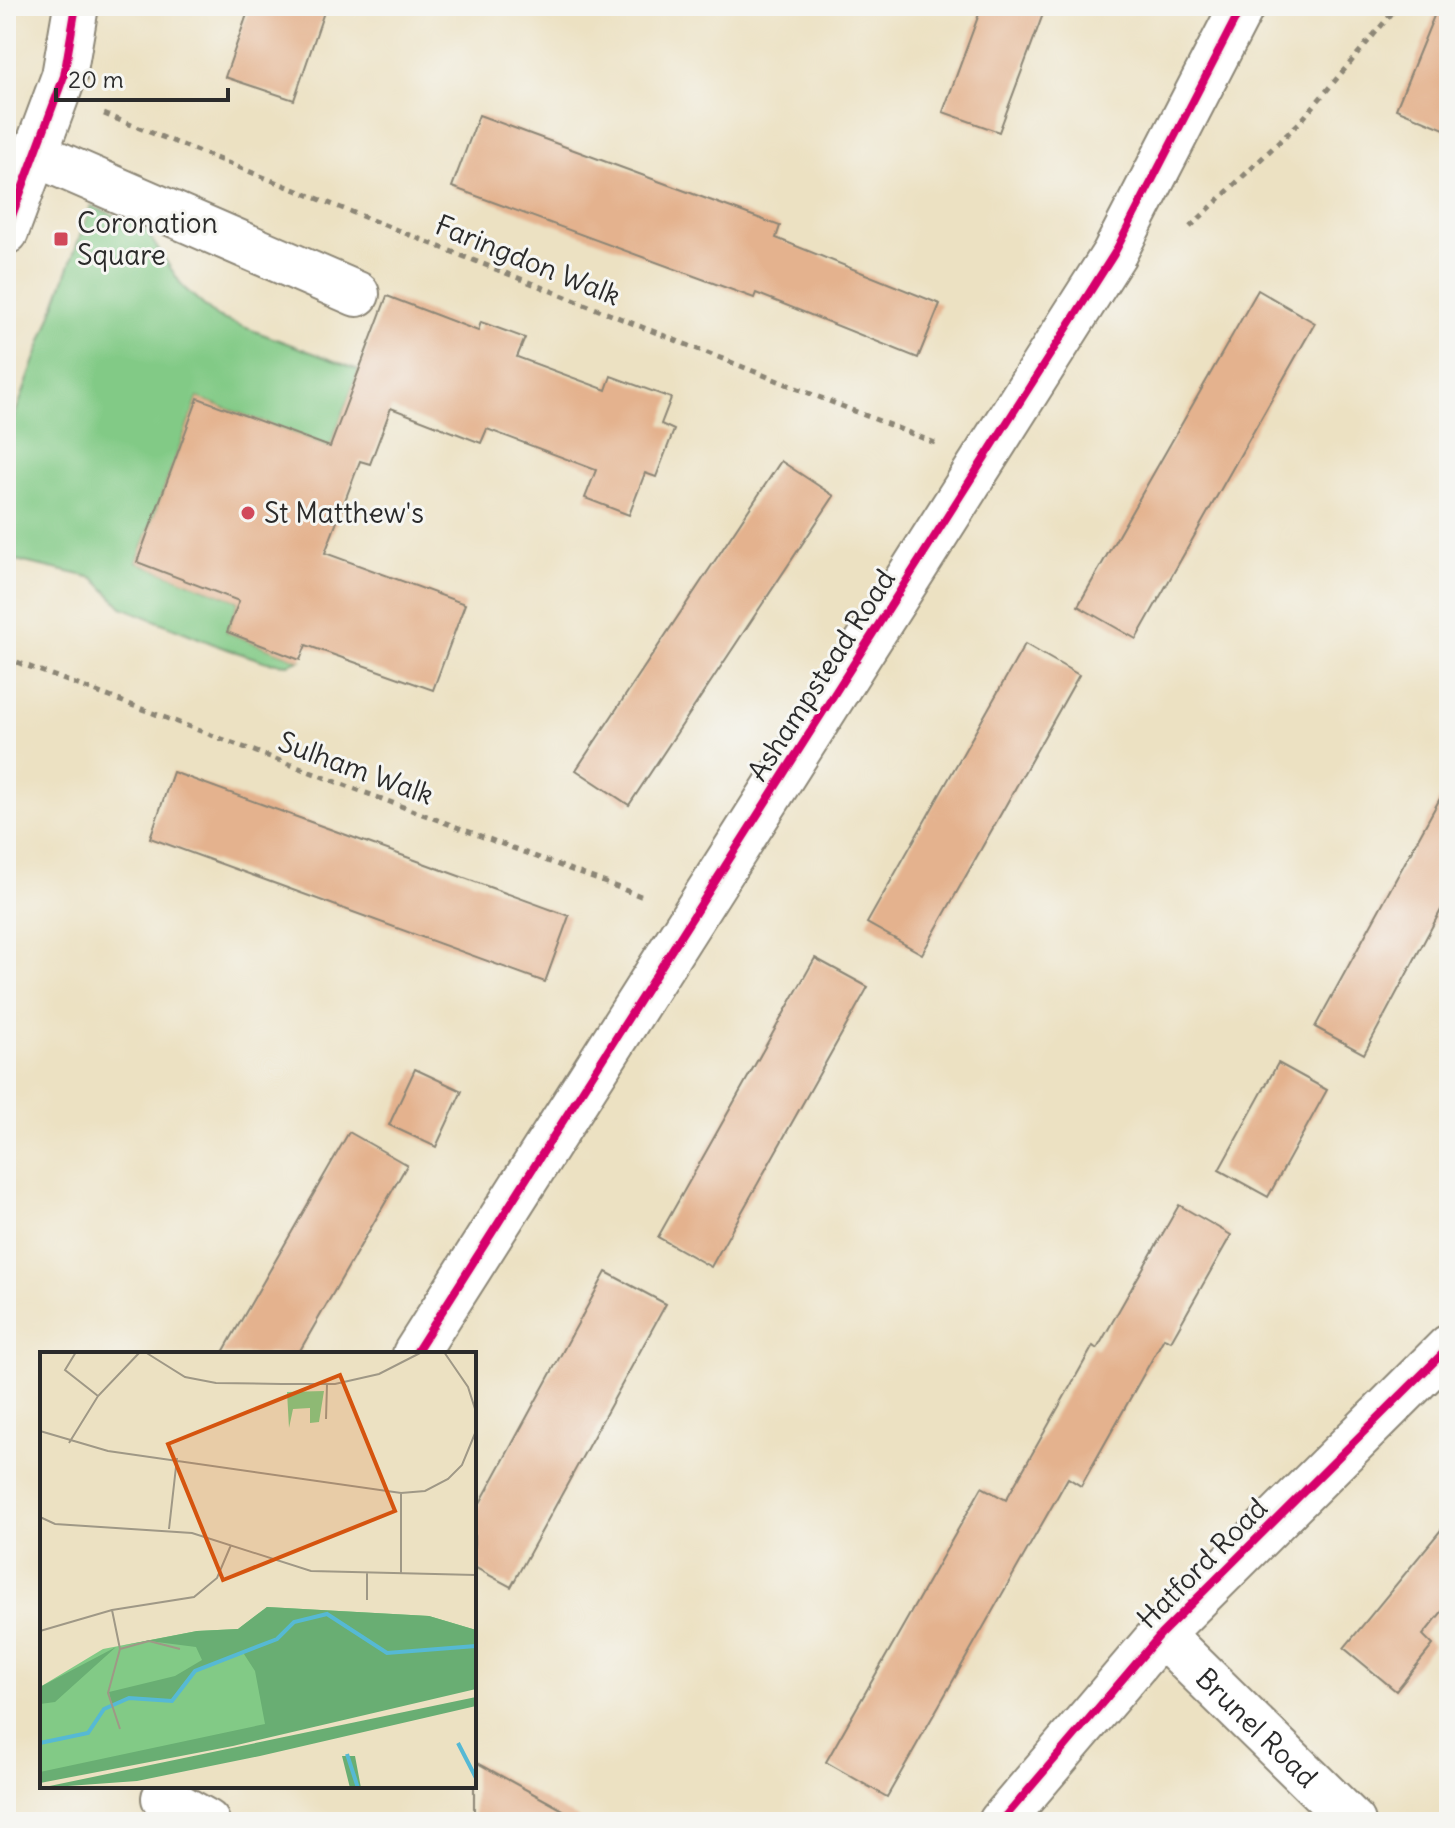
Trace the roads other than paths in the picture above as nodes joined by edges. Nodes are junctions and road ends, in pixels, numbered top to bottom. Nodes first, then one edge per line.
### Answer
1 (76, 6) edge
2 (1242, 6) edge
3 (35, 154) junction
4 (6, 232) edge
5 (357, 294) dead end
6 (1449, 1347) edge
7 (416, 1352) edge
8 (1161, 1634) junction
9 (162, 1802) edge
10 (207, 1822) edge
11 (1001, 1822) edge
12 (1353, 1822) edge

1 - 3 street
2 - 7 street, Ashampstead Road
3 - 4 street
3 - 5 street
6 - 8 street, Hatford Road
8 - 11 street, Hatford Road
8 - 12 street, Brunel Road
9 - 10 street

